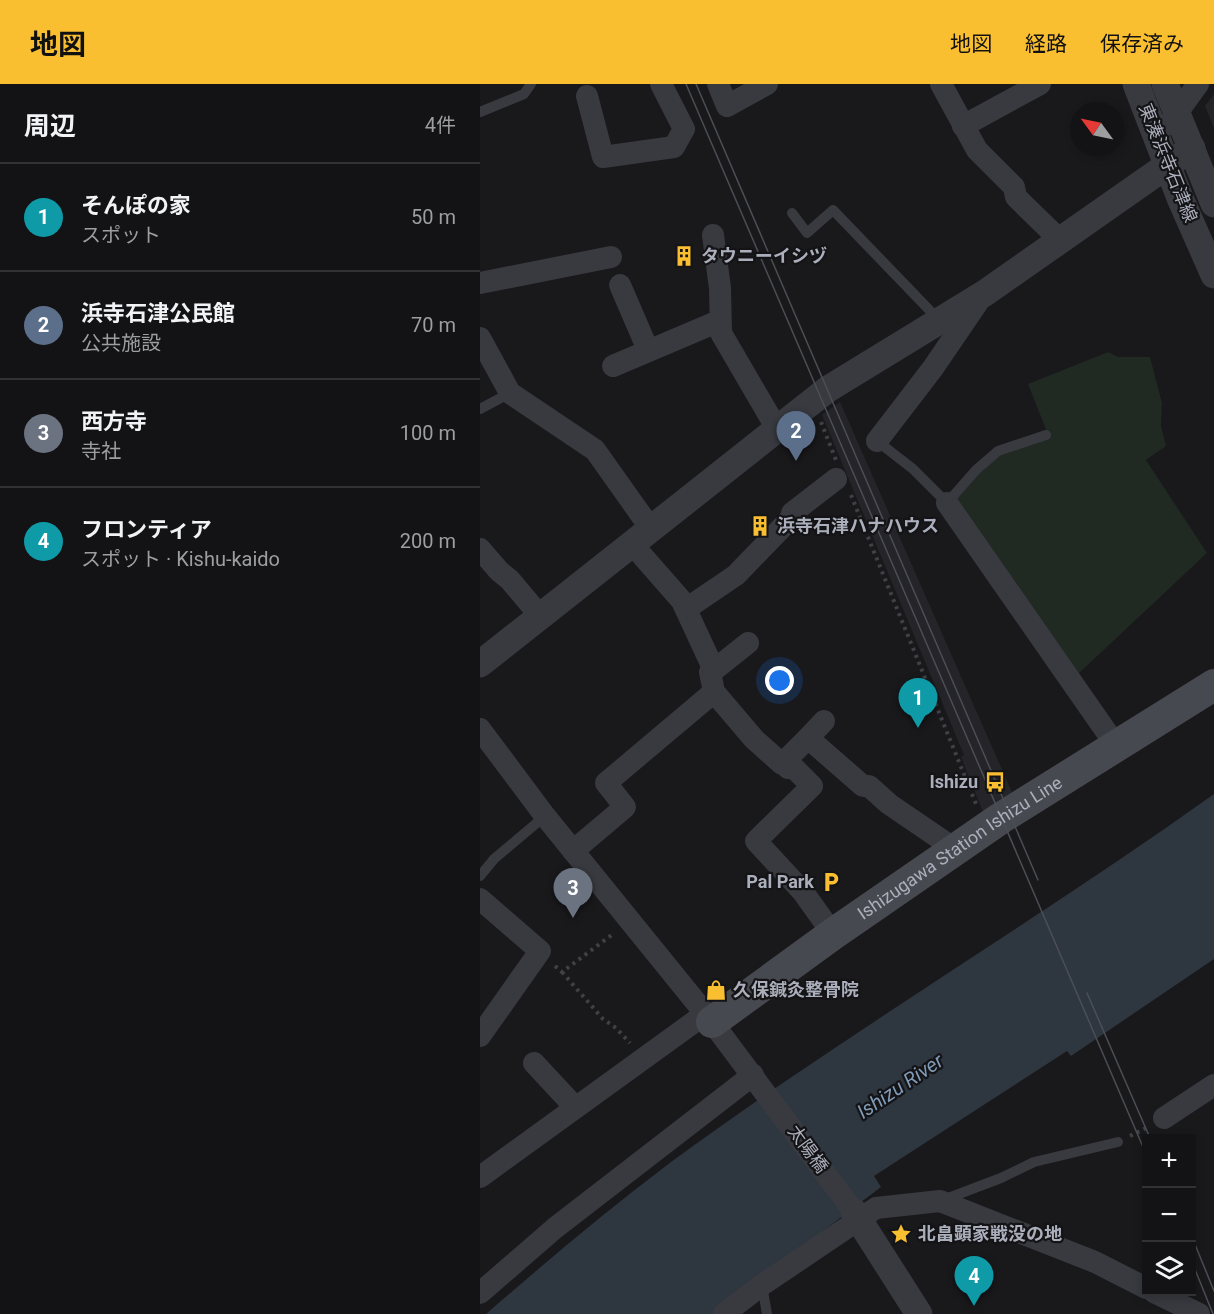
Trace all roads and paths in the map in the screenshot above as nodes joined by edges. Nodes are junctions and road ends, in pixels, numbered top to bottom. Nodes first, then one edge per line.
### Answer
1 (531, 84) edge
2 (661, 84) edge
3 (718, 84) edge
4 (767, 84) edge
5 (940, 84) edge
6 (1041, 84) edge
7 (1136, 84) edge
8 (1166, 84) edge
9 (1197, 84) edge
10 (587, 96) dead end
11 (1176, 111) junction
12 (480, 112) edge
13 (963, 126) junction
14 (1159, 140) junction
15 (1192, 148) junction
16 (1167, 166) junction
17 (1214, 204) edge
18 (792, 213) dead end
19 (713, 235) dead end
20 (1061, 241) junction
21 (611, 257) dead end
22 (1214, 275) edge
23 (480, 283) edge
24 (620, 285) dead end
25 (985, 293) junction
26 (719, 321) junction
27 (939, 321) junction
28 (480, 338) edge
29 (648, 351) junction
30 (613, 366) dead end
31 (510, 393) junction
32 (480, 409) edge
33 (777, 429) junction
34 (1046, 435) dead end
35 (877, 441) joint
36 (836, 479) dead end
37 (947, 503) junction
38 (641, 537) junction
39 (480, 549) edge
40 (882, 571) dead end
41 (686, 609) junction
42 (541, 617) junction
43 (748, 643) dead end
44 (480, 664) edge
45 (714, 681) junction
46 (1214, 685) edge
47 (824, 721) dead end
48 (480, 729) edge
49 (808, 738) junction
50 (1118, 747) junction
51 (956, 752) junction
52 (963, 756) dead end
53 (783, 763) junction
54 (545, 816) junction
55 (986, 828) junction
56 (955, 849) junction
57 (573, 851) junction
58 (480, 876) edge
59 (480, 899) edge
60 (629, 922) junction
61 (833, 934) junction
62 (540, 951) junction
63 (562, 972) junction
64 (709, 1018) junction
65 (480, 1036) edge
66 (643, 1058) junction
67 (534, 1063) dead end
68 (757, 1081) junction
69 (1214, 1085) edge
70 (574, 1106) junction
71 (1159, 1121) joint
72 (1129, 1137) dead end
73 (1118, 1142) dead end
74 (480, 1177) edge
75 (940, 1201) junction
76 (856, 1215) junction
77 (762, 1285) junction
78 (1142, 1286) edge
79 (480, 1293) edge
80 (1161, 1296) edge
81 (1193, 1313) edge
82 (724, 1314) edge
83 (767, 1314) edge
84 (919, 1314) edge

1 - 12 lane
2 - 10 street
3 - 4 street
5 - 13 street
6 - 13 street
7 - 14 street, 東湊浜寺石津線
8 - 11 street, 東湊浜寺石津線
9 - 11 street
11 - 14 street
11 - 15 street, 東湊浜寺石津線
13 - 20 street
14 - 16 street, 東湊浜寺石津線
15 - 16 street
15 - 17 street, 東湊浜寺石津線
16 - 20 street
16 - 22 street, 東湊浜寺石津線
18 - 27 lane
19 - 26 street
20 - 25 street
21 - 23 street
24 - 29 street
25 - 27 street
25 - 35 street
26 - 29 street
26 - 33 street
27 - 33 street
28 - 31 street
29 - 30 street
31 - 32 lane
31 - 38 street
33 - 38 street
34 - 37 lane
35 - 37 lane
36 - 41 street
37 - 50 street
38 - 41 street
38 - 42 street
39 - 42 street
40 - 51 path
41 - 45 street
42 - 44 street
43 - 45 street
45 - 53 street
45 - 57 street
46 - 50 main road, Ishizugawa Station Ishizu Line
47 - 49 street
48 - 54 street, 太陽橋
49 - 53 street
49 - 56 street
50 - 55 main road, Ishizugawa Station Ishizu Line
51 - 52 path
51 - 55 path
53 - 61 street
54 - 57 street, 太陽橋
54 - 58 lane
55 - 56 main road, Ishizugawa Station Ishizu Line
56 - 61 main road, Ishizugawa Station Ishizu Line
57 - 60 street, 太陽橋
59 - 62 street
60 - 63 path
60 - 64 street, 太陽橋
61 - 64 main road, Ishizugawa Station Ishizu Line
62 - 63 path
62 - 65 street
63 - 66 path
64 - 66 street
64 - 68 street, 太陽橋
66 - 70 street
67 - 70 street
68 - 76 street, 太陽橋
68 - 79 street
69 - 71 street
70 - 74 street
71 - 72 path
73 - 75 lane
75 - 76 street
75 - 78 street
76 - 77 street
76 - 84 street
77 - 82 street
77 - 83 lane
80 - 81 street

